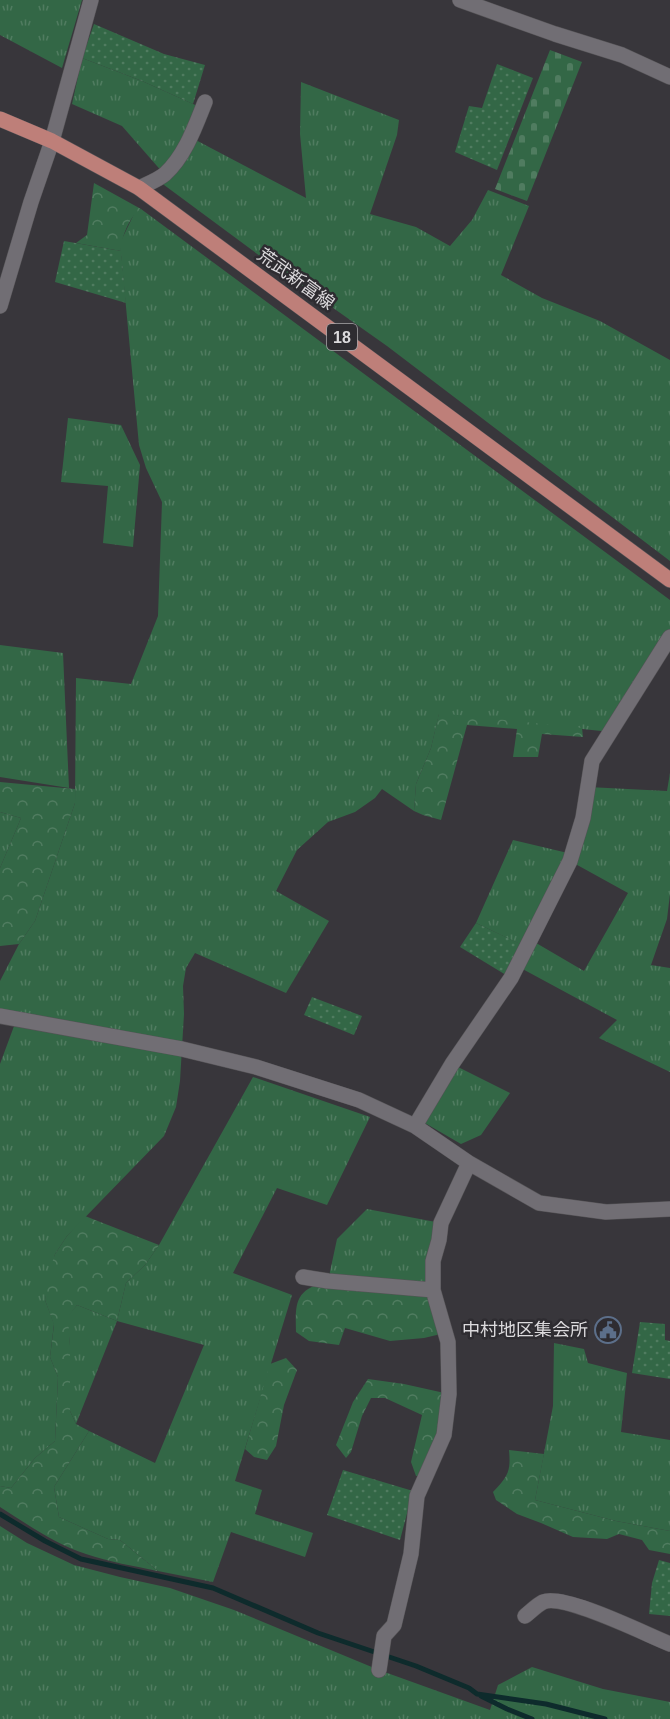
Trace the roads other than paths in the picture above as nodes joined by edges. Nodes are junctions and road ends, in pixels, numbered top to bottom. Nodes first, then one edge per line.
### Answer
1 (91, 0) edge
2 (460, 0) edge
3 (670, 77) edge
4 (205, 102) dead end
5 (0, 119) edge
6 (52, 141) junction
7 (139, 188) junction
8 (0, 306) edge
9 (670, 580) edge
10 (670, 637) edge
11 (0, 1016) edge
12 (415, 1126) junction
13 (469, 1163) junction
14 (670, 1209) edge
15 (303, 1277) dead end
16 (433, 1290) junction
17 (525, 1616) dead end
18 (670, 1644) edge
19 (379, 1668) dead end

1 - 6 street
2 - 3 street
4 - 7 street
5 - 6 main road, 荒武新富線 / 18
6 - 7 main road, 荒武新富線 / 18
6 - 8 street
7 - 9 main road, 荒武新富線 / 18
10 - 12 street
11 - 12 street
12 - 13 street
13 - 14 street
13 - 16 street
15 - 16 street
16 - 19 street
17 - 18 street

